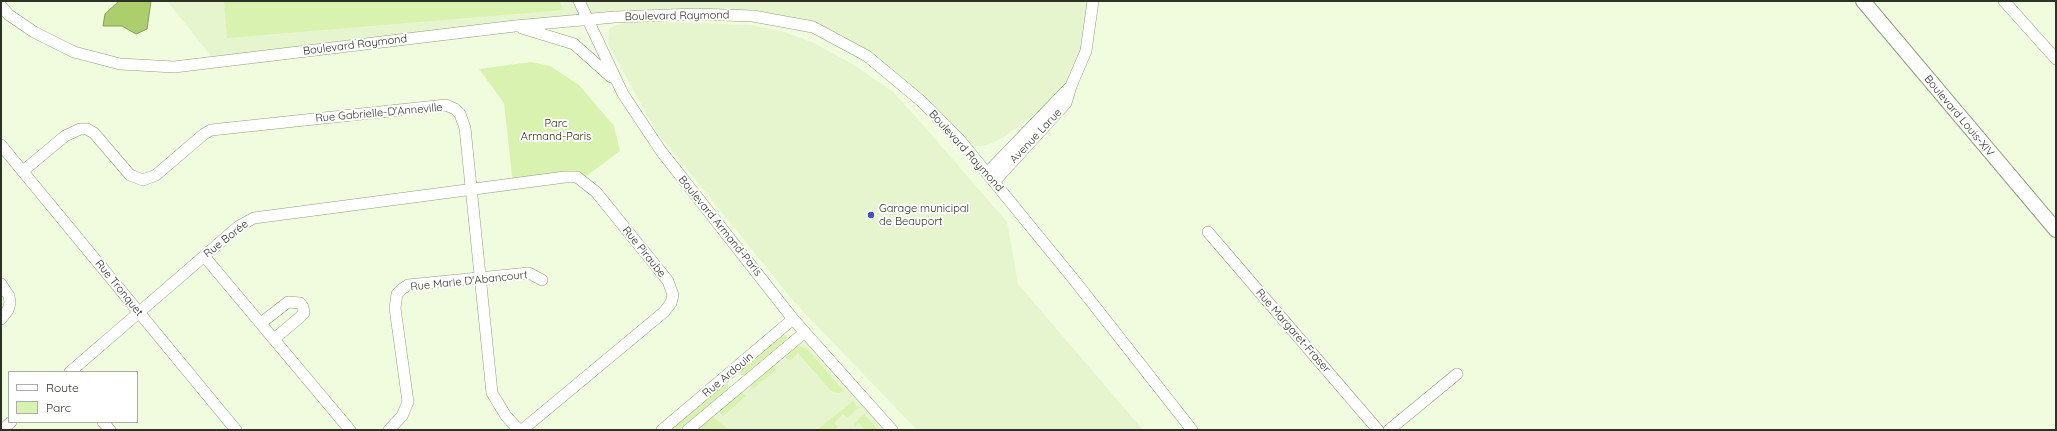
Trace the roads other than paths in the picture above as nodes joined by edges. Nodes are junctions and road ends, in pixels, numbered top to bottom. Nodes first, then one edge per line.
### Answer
1 (579, 1) edge
2 (1093, 1) edge
3 (1863, 1) edge
4 (2004, 1) edge
5 (1, 6) edge
6 (586, 19) junction
7 (515, 26) junction
8 (2056, 58) edge
9 (616, 82) junction
10 (1071, 86) junction
11 (1, 145) edge
12 (23, 171) junction
13 (987, 173) junction
14 (994, 182) junction
15 (471, 189) junction
16 (2056, 230) edge
17 (1208, 232) dead end
18 (204, 256) junction
19 (480, 278) junction
20 (542, 280) dead end
21 (1, 284) edge
22 (139, 313) junction
23 (1, 319) edge
24 (793, 319) junction
25 (261, 324) junction
26 (805, 332) junction
27 (274, 339) junction
28 (71, 371) edge
29 (1457, 374) dead end
30 (10, 423) edge
31 (2, 430) edge
32 (236, 430) edge
33 (350, 430) edge
34 (389, 430) edge
35 (519, 430) edge
36 (522, 430) edge
37 (662, 430) edge
38 (688, 430) edge
39 (892, 430) edge
40 (1192, 430) edge
41 (1378, 430) edge
42 (1389, 430) edge

1 - 6 street, Boulevard Armand-Paris
2 - 10 street, Avenue Larue
3 - 16 main road, Boulevard Louis-XIV
4 - 8 street
5 - 7 street, Boulevard Raymond
6 - 7 street, Boulevard Raymond
6 - 9 street, Boulevard Armand-Paris
6 - 13 street, Boulevard Raymond
7 - 9 street
9 - 24 street, Boulevard Armand-Paris
10 - 13 street, Avenue Larue
10 - 14 street, Avenue Larue
11 - 12 street, Rue Tronquet
12 - 15 street, Rue Gabrielle-D'Anneville
12 - 22 street, Rue Tronquet
13 - 14 street, Boulevard Raymond
14 - 40 street, Boulevard Raymond
15 - 18 street, Rue Borée
15 - 19 street, Rue Gabrielle-D'Anneville
15 - 36 street, Rue Piraube
17 - 41 street, Rue Margaret-Fraser
18 - 22 street, Rue Borée
18 - 25 street
19 - 20 street, Rue Marie D'Abancourt
19 - 34 street, Rue Marie D'Abancourt
19 - 35 street, Rue Gabrielle-D'Anneville
21 - 23 street
22 - 28 street, Rue Borée
22 - 32 street, Rue Tronquet
24 - 26 street, Boulevard Armand-Paris
24 - 37 street, Rue Ardouin
25 - 27 street
25 - 27 street
26 - 38 street, Rue Ardouin
26 - 39 street, Boulevard Armand-Paris
27 - 33 street
29 - 42 street
30 - 31 street

